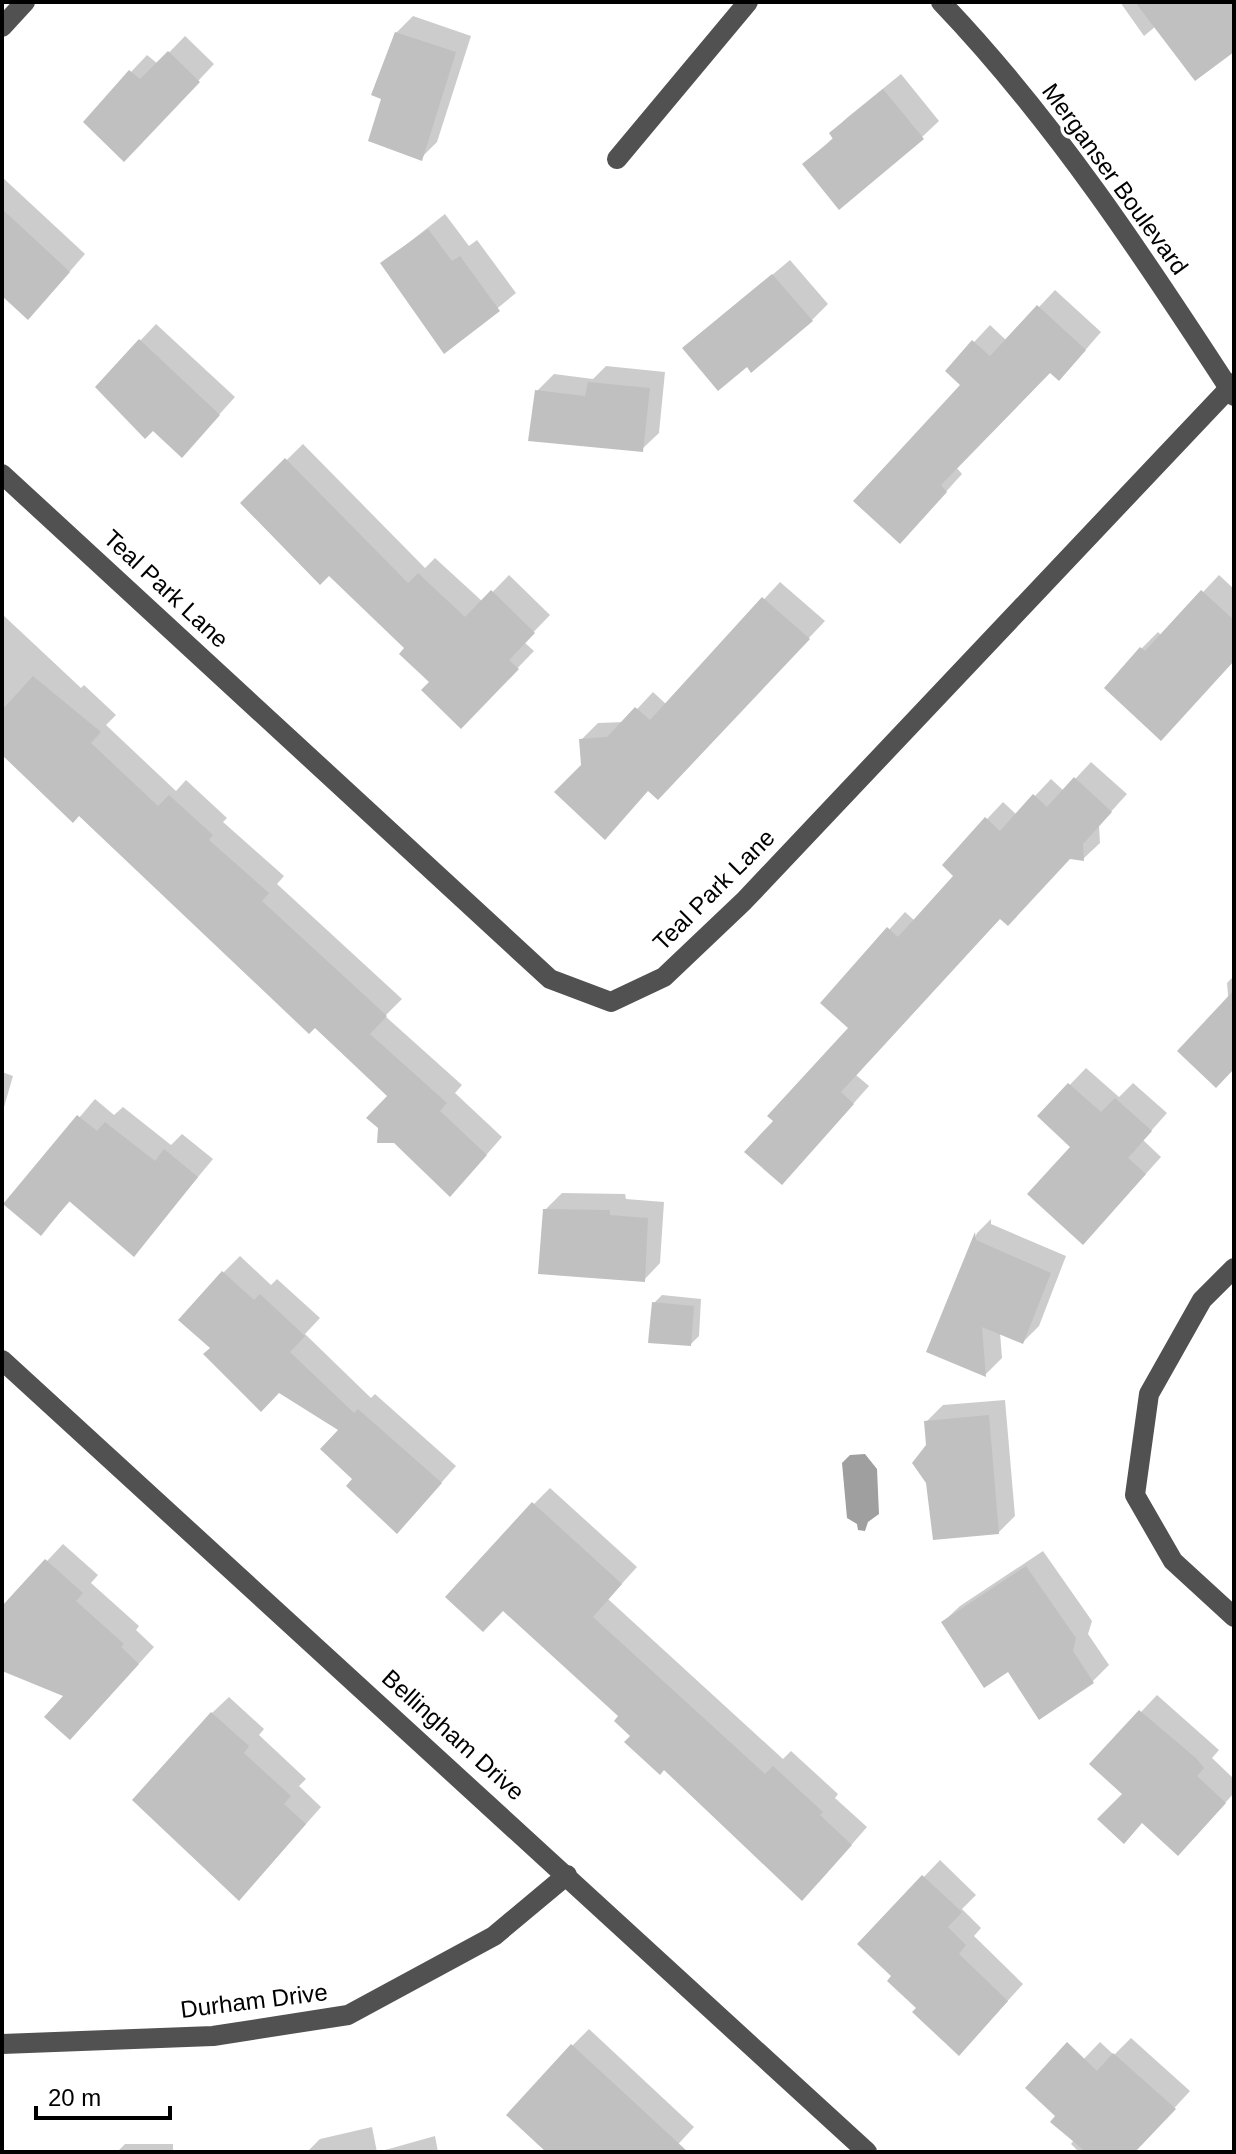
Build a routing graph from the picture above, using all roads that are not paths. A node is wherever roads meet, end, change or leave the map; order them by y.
1 (25, 2) edge
2 (748, 2) edge
3 (941, 2) edge
4 (2, 27) edge
5 (617, 159) dead end
6 (1232, 389) edge
7 (2, 474) edge
8 (1234, 1268) edge
9 (2, 1360) edge
10 (1234, 1617) edge
11 (567, 1875) junction
12 (2, 2044) edge
13 (867, 2152) edge

1 - 4 street
2 - 5 street
3 - 6 street, Merganser Boulevard
6 - 7 street, Teal Park Lane
8 - 10 street
9 - 11 street, Bellingham Drive
11 - 12 street, Durham Drive
11 - 13 street, Bellingham Drive

